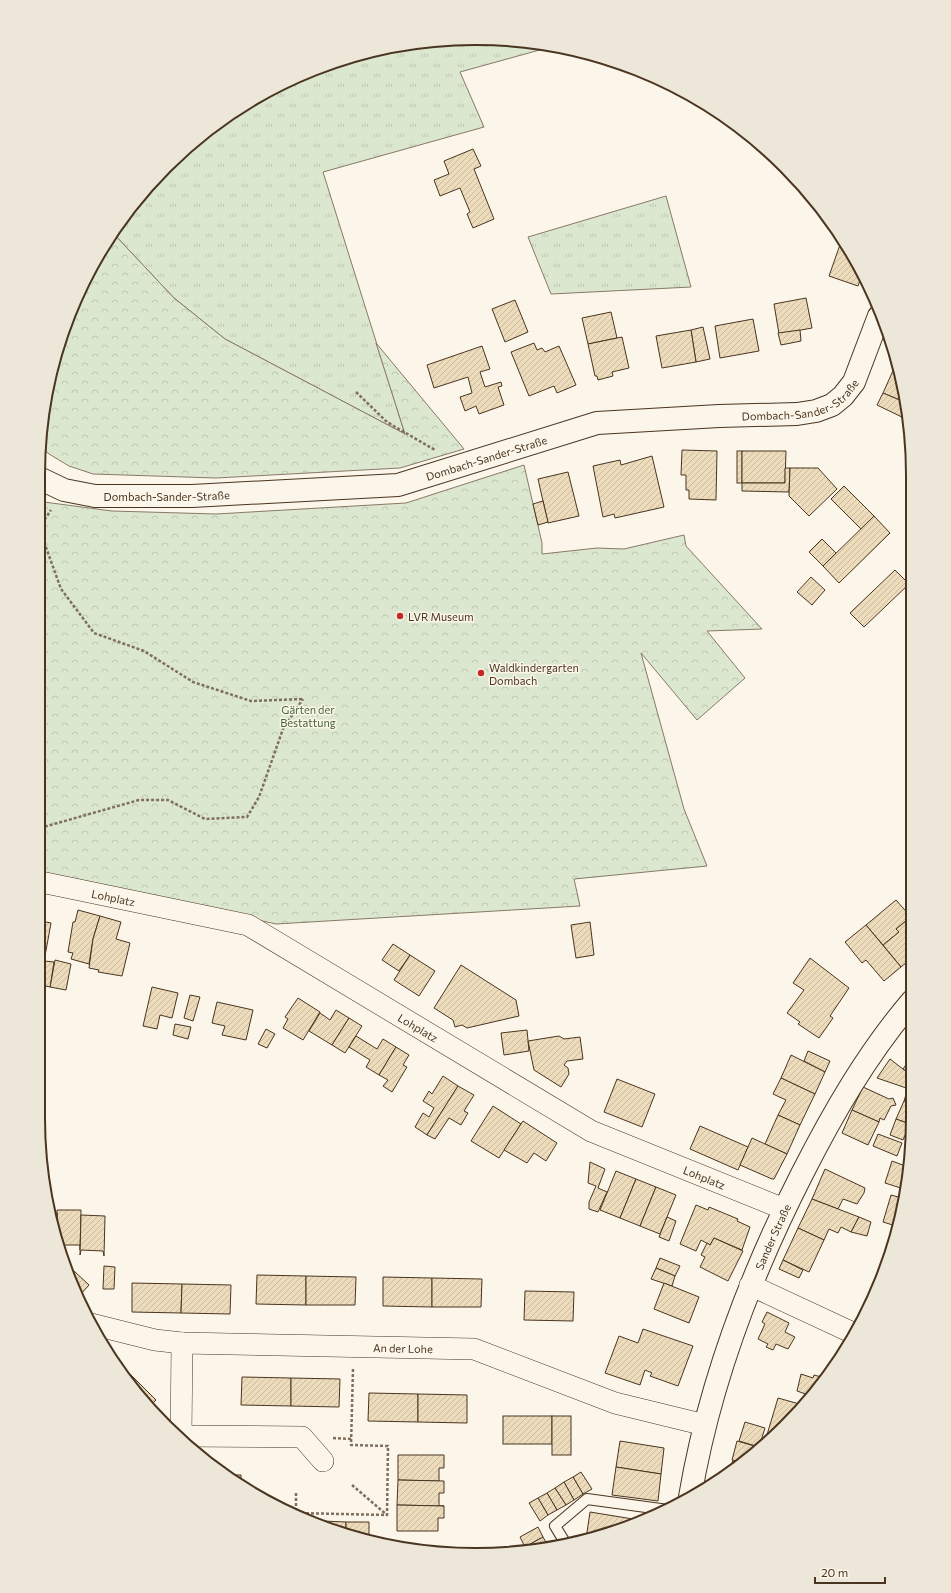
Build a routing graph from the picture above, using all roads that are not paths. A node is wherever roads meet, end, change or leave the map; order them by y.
1 (877, 321) edge
2 (45, 481) edge
3 (45, 883) edge
4 (906, 1009) edge
5 (784, 1209) junction
6 (750, 1285) junction
7 (99, 1326) edge
8 (849, 1331) edge
9 (182, 1343) junction
10 (705, 1425) junction
11 (181, 1431) edge
12 (187, 1436) edge
13 (323, 1461) dead end
14 (692, 1490) edge
15 (656, 1508) edge
16 (563, 1539) edge

1 - 2 street, Dombach-Sander-Straße
3 - 5 street, Lohplatz
4 - 5 street, Sander Straße
5 - 6 street, Sander Straße
6 - 8 street
6 - 10 street, Sander Straße
7 - 9 street, An der Lohe
9 - 10 street, An der Lohe
9 - 11 street
10 - 14 street, Sander Straße
12 - 13 street
15 - 16 lane

